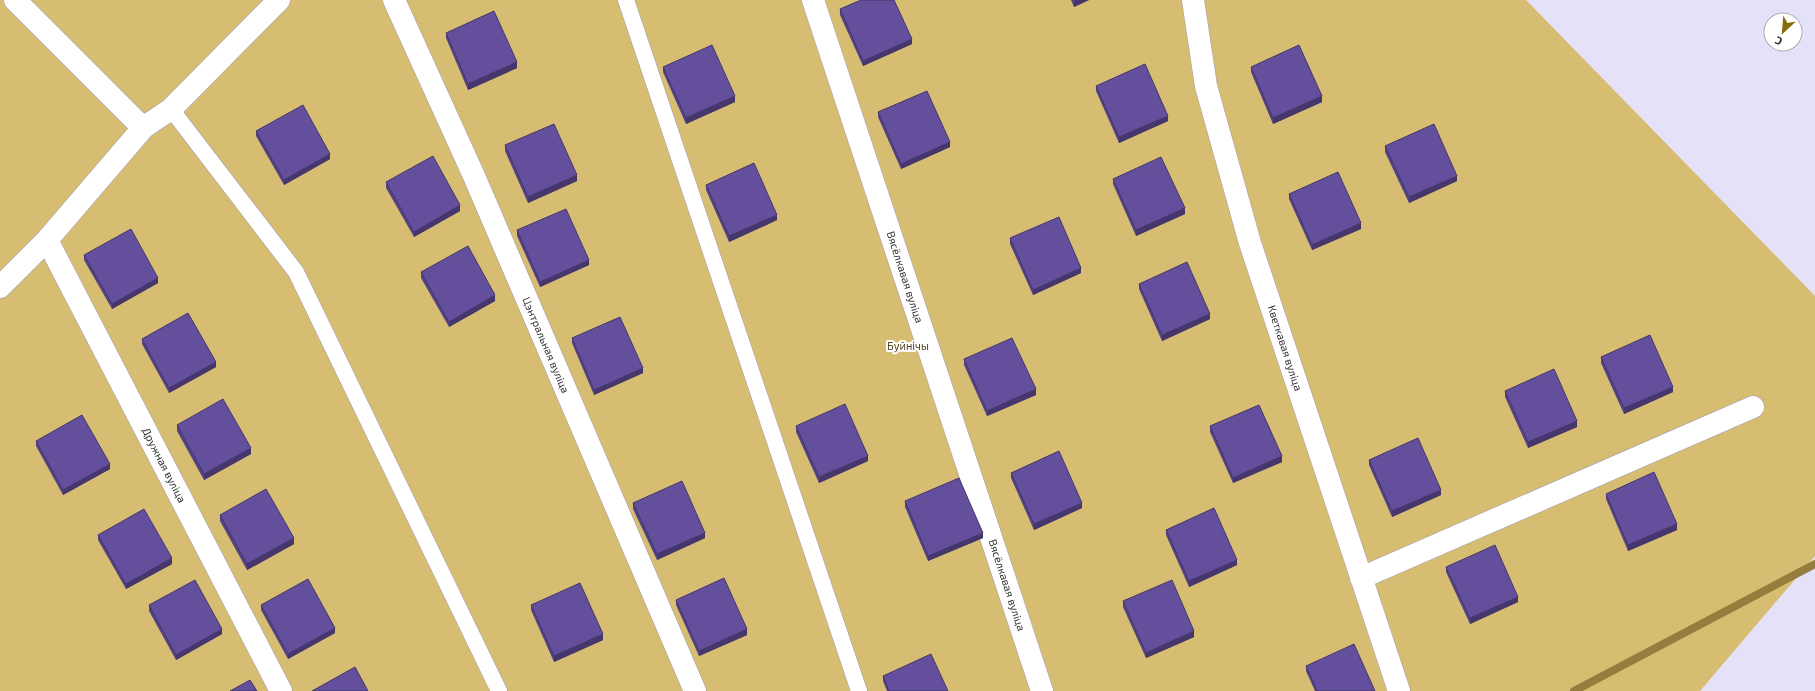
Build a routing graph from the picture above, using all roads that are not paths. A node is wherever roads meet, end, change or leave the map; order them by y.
1 (16, 0) edge
2 (278, 0) edge
3 (394, 0) edge
4 (626, 0) edge
5 (813, 0) edge
6 (1193, 0) edge
7 (171, 109) junction
8 (144, 128) junction
9 (47, 240) junction
10 (0, 287) edge
11 (1754, 407) dead end
12 (1361, 578) junction
13 (281, 691) edge
14 (499, 691) edge
15 (695, 691) edge
16 (860, 691) edge
17 (1042, 691) edge
18 (1399, 691) edge

1 - 8 street
2 - 7 street
3 - 15 street, Цэнтральная вуліца
4 - 16 lane
5 - 17 street, Вясёлкавая вуліца
6 - 12 street, Кветкавая вуліца
7 - 8 street
7 - 14 lane
8 - 9 street
9 - 10 street
9 - 13 street, Дружная вуліца
11 - 12 street
12 - 18 street, Кветкавая вуліца

